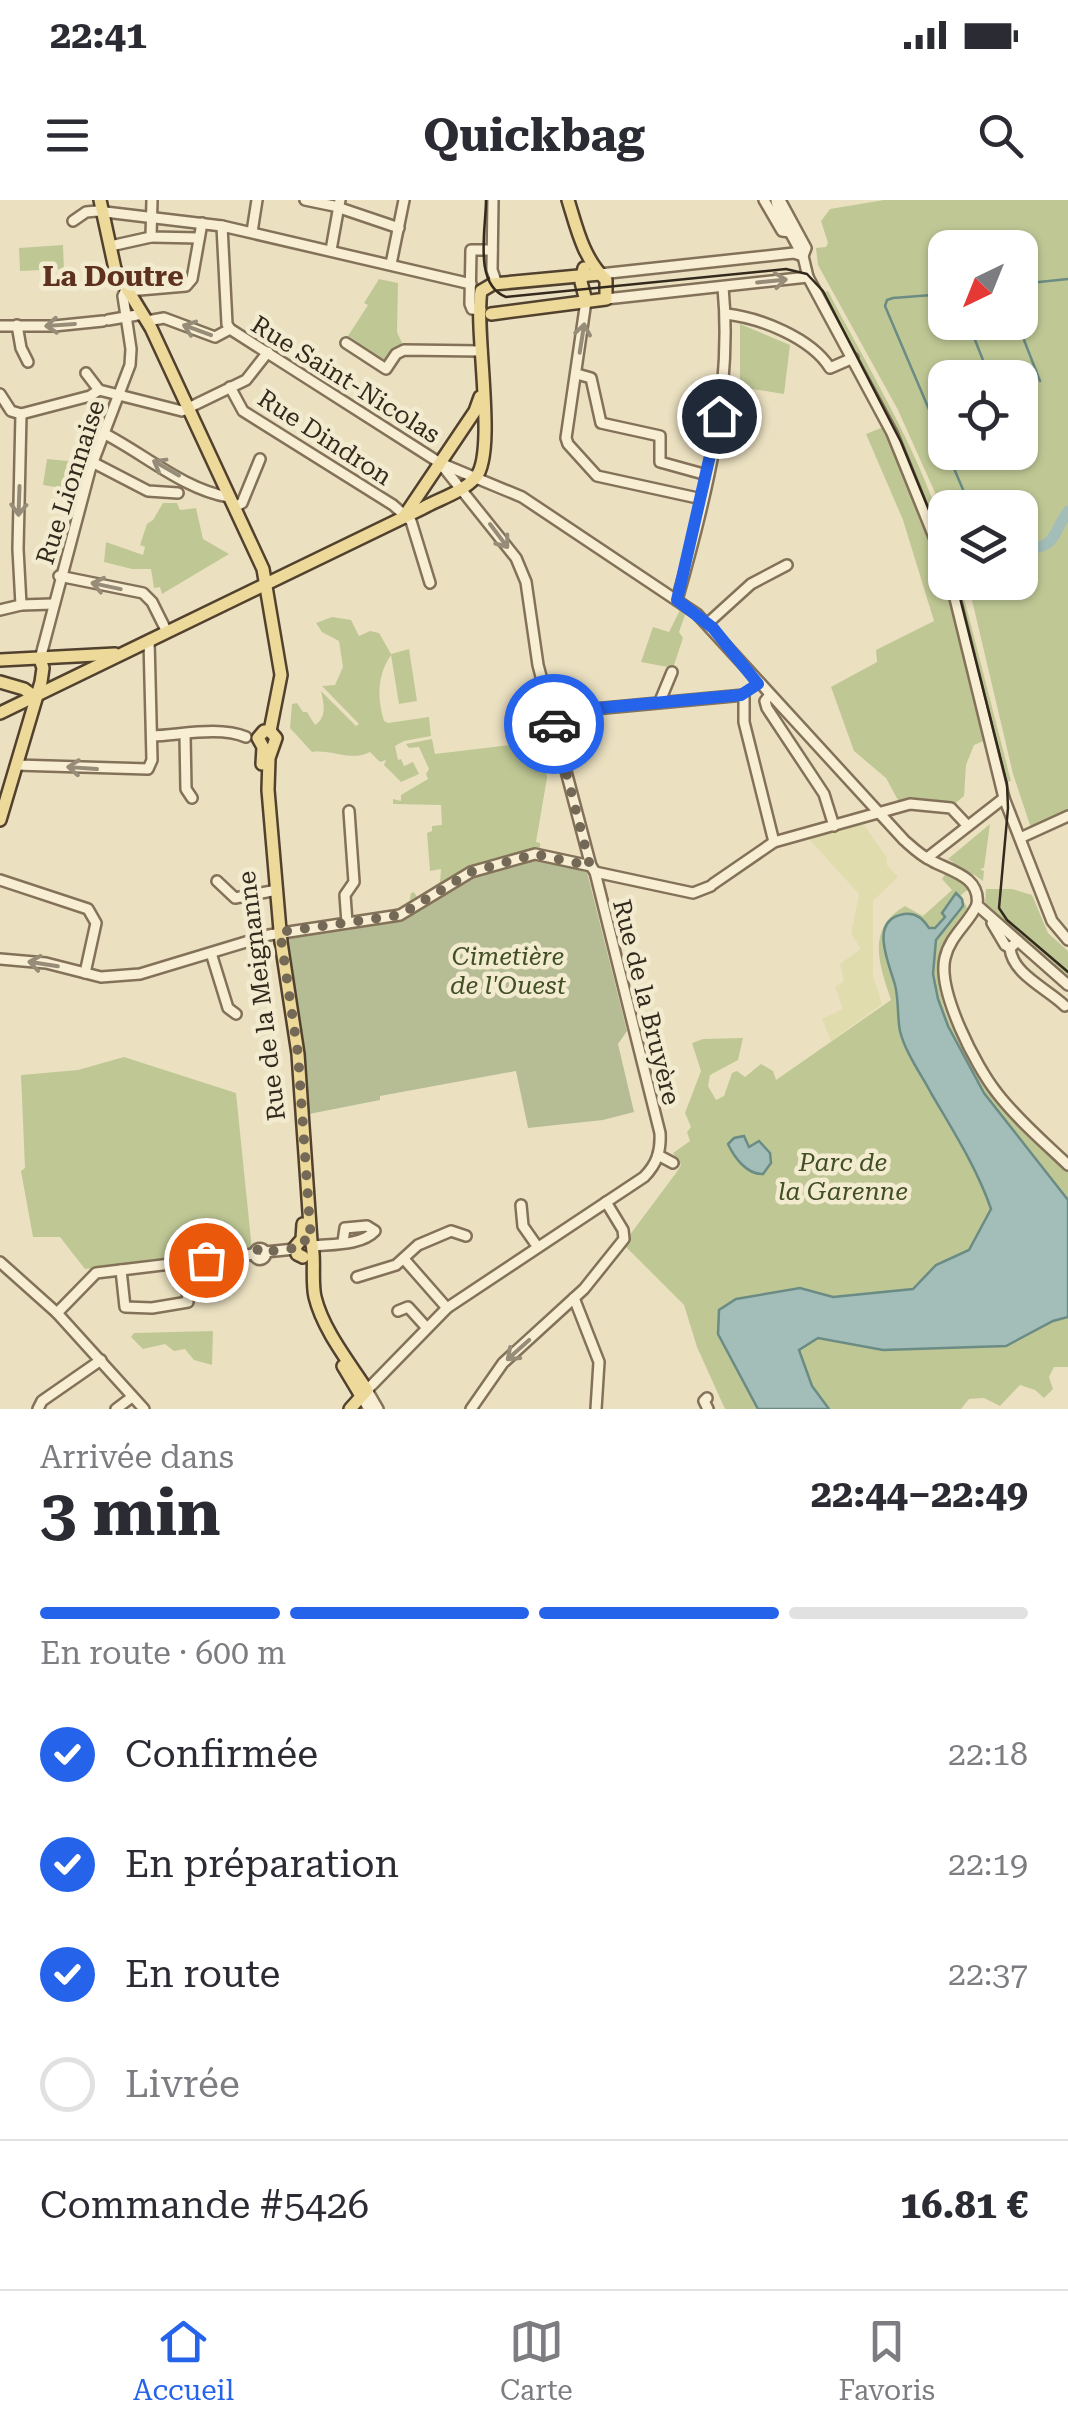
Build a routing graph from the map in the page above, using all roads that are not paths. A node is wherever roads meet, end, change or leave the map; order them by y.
1 (152, 200) edge
2 (257, 200) edge
3 (305, 200) edge
4 (404, 200) edge
5 (493, 200) edge
6 (568, 200) edge
7 (764, 200) edge
8 (778, 200) edge
9 (340, 204) edge
10 (100, 206) edge
11 (152, 217) junction
12 (73, 221) dead end
13 (202, 223) junction
14 (222, 226) junction
15 (398, 228) junction
16 (252, 232) junction
17 (790, 232) junction
18 (152, 236) junction
19 (199, 238) junction
20 (582, 244) junction
21 (115, 245) dead end
22 (331, 250) junction
23 (492, 250) junction
24 (803, 256) junction
25 (391, 264) junction
26 (600, 274) junction
27 (582, 276) junction
28 (808, 277) junction
29 (496, 282) junction
30 (723, 287) junction
31 (476, 288) junction
32 (127, 290) junction
33 (606, 299) junction
34 (586, 302) junction
35 (484, 314) junction
36 (726, 314) junction
37 (126, 318) junction
38 (145, 318) junction
39 (0, 326) edge
40 (17, 326) junction
41 (230, 329) junction
42 (346, 343) dead end
43 (268, 352) junction
44 (482, 352) junction
45 (853, 358) junction
46 (28, 362) dead end
47 (86, 373) dead end
48 (576, 374) junction
49 (230, 388) junction
50 (99, 390) junction
51 (482, 393) junction
52 (0, 394) edge
53 (119, 396) junction
54 (188, 408) junction
55 (16, 412) junction
56 (0, 416) edge
57 (104, 434) junction
58 (260, 460) dead end
59 (94, 463) junction
60 (440, 464) junction
61 (708, 475) junction
62 (475, 478) junction
63 (461, 488) junction
64 (178, 493) dead end
65 (702, 499) junction
66 (232, 502) junction
67 (405, 515) junction
68 (928, 520) edge
69 (787, 565) dead end
70 (60, 576) junction
71 (430, 583) dead end
72 (267, 584) junction
73 (677, 600) junction
74 (955, 600) edge
75 (53, 604) junction
76 (21, 605) junction
77 (0, 610) edge
78 (708, 623) junction
79 (167, 632) junction
80 (150, 640) junction
81 (124, 652) junction
82 (40, 659) junction
83 (0, 660) edge
84 (672, 672) dead end
85 (0, 684) edge
86 (758, 684) junction
87 (744, 695) junction
88 (35, 696) junction
89 (769, 696) junction
90 (660, 702) junction
91 (5, 711) edge
92 (551, 713) junction
93 (189, 735) junction
94 (152, 736) junction
95 (259, 742) junction
96 (16, 765) junction
97 (5, 784) edge
98 (192, 798) dead end
99 (1004, 798) junction
100 (349, 811) dead end
101 (879, 814) junction
102 (1068, 816) edge
103 (0, 820) edge
104 (967, 825) junction
105 (834, 826) junction
106 (1020, 838) junction
107 (774, 842) junction
108 (927, 858) junction
109 (593, 869) junction
110 (0, 880) edge
111 (217, 881) dead end
112 (273, 891) junction
113 (977, 905) junction
114 (347, 923) junction
115 (276, 933) junction
116 (1068, 940) edge
117 (1014, 945) junction
118 (211, 953) junction
119 (0, 960) edge
120 (84, 974) junction
121 (1068, 985) edge
122 (1062, 1003) dead end
123 (236, 1014) dead end
124 (659, 1152) junction
125 (673, 1163) dead end
126 (1068, 1165) edge
127 (606, 1202) junction
128 (521, 1205) dead end
129 (466, 1236) dead end
130 (342, 1242) dead end
131 (537, 1246) junction
132 (306, 1248) junction
133 (404, 1259) junction
134 (0, 1262) edge
135 (185, 1262) junction
136 (122, 1270) junction
137 (357, 1277) dead end
138 (574, 1298) junction
139 (446, 1308) junction
140 (398, 1311) dead end
141 (57, 1314) junction
142 (427, 1328) junction
143 (100, 1360) junction
144 (364, 1393) junction
145 (132, 1397) junction
146 (38, 1409) edge
147 (116, 1409) edge
148 (144, 1409) edge
149 (350, 1409) edge
150 (369, 1409) edge
151 (378, 1409) edge
152 (471, 1409) edge
153 (596, 1409) edge

1 - 11 street
2 - 16 street
3 - 9 street
4 - 15 street
5 - 23 street
6 - 20 main road
7 - 17 street
8 - 17 street
8 - 24 street
9 - 15 street
9 - 22 street
10 - 11 street
10 - 12 street
10 - 32 main road
11 - 13 street
11 - 18 street
13 - 14 street
13 - 19 street
14 - 16 street
14 - 41 street
15 - 25 street
16 - 22 street
17 - 24 street
18 - 19 street
18 - 21 street
19 - 32 street
20 - 26 main road
20 - 27 main road
22 - 25 street
23 - 29 street
23 - 31 street
24 - 26 street
24 - 28 street
25 - 31 street
26 - 27 main road
26 - 33 main road
27 - 29 main road
27 - 34 main road
30 -> 28 street
28 - 45 street
29 - 31 main road
30 - 33 street
30 - 36 street
31 - 35 main road
32 - 37 street, Rue Lionnaise
32 - 38 main road
33 - 34 main road
34 - 35 main road
48 -> 34 street
35 - 44 main road
36 - 45 street
36 - 61 street
37 - 38 street
37 -> 40 street
37 - 53 street, Rue Lionnaise
41 -> 38 street
38 - 54 main road
39 - 40 street
40 - 46 street
41 - 43 street, Rue Saint-Nicolas
42 - 44 street
43 - 49 street
43 - 60 street, Rue Saint-Nicolas
44 - 51 main road
45 - 68 street
47 - 50 street
48 - 61 street
48 - 65 street
49 - 54 street
49 - 67 street, Rue Dindron
50 - 53 street
50 - 55 street
51 - 60 main road
51 - 62 main road
52 - 55 street
53 - 54 street
53 - 57 street, Rue Lionnaise
54 - 66 main road
55 - 56 street
55 -> 76 street
57 - 59 street, Rue Lionnaise
66 -> 57 street
58 - 66 street
59 - 64 street
59 - 70 street, Rue Lionnaise
60 - 62 street
60 - 63 street, Rue de la Bruyère
60 - 67 main road
61 - 65 street
62 - 63 main road
62 - 73 street
63 - 67 main road
63 -> 92 street, Rue de la Bruyère
65 - 73 street
66 - 72 main road
67 - 71 street
67 - 72 main road
69 - 78 street
70 - 75 street, Rue Lionnaise
79 -> 70 street
72 - 79 main road
72 - 95 main road, Rue de la Meignanne
73 - 78 street
74 - 99 street
75 - 76 street
75 - 82 street, Rue Lionnaise
76 - 77 street
78 - 86 street
79 - 80 main road
80 - 81 main road
80 - 94 street
81 - 82 main road
81 - 88 main road
82 - 83 main road
82 - 88 main road
84 - 90 street
85 - 88 main road
85 - 91 main road
86 - 87 street
86 - 89 street
87 - 90 street
87 - 107 street
88 - 91 main road
88 - 96 main road
89 - 101 street
89 - 105 street
90 - 92 street
92 - 109 street, Rue de la Bruyère
93 - 94 street
93 - 95 street
93 - 98 street
94 -> 96 street
95 - 112 main road, Rue de la Meignanne
96 - 97 main road
97 - 103 main road
99 - 104 street
99 - 106 street
100 - 114 street
101 - 104 street
101 - 105 street
101 - 108 street
102 - 106 street
104 - 108 street
105 - 107 street
106 - 116 street
107 - 109 street
108 - 113 street
109 - 114 street
109 - 124 street, Rue de la Bruyère
110 - 120 street
111 - 112 street
112 - 115 main road, Rue de la Meignanne
113 - 117 street
113 - 126 street
114 - 115 street
115 - 118 street
115 - 132 main road, Rue de la Meignanne
117 - 121 street
117 - 122 street
118 - 120 street
118 - 123 street
120 -> 119 street
124 - 125 street
124 - 127 street
127 - 131 street
127 - 138 street
128 - 131 street
129 - 133 street
130 - 132 street
131 - 139 street
132 - 135 street
132 - 144 main road, Rue de la Meignanne
133 - 137 street
133 - 139 street
134 - 141 street
135 - 136 street
135 - 136 street
136 - 141 street
138 -> 152 street
138 - 153 street
139 - 142 street
140 - 142 street
141 - 143 street
142 - 144 street
143 - 145 street
143 - 146 street
144 - 149 main road
144 - 150 street, Rue de la Meignanne
144 - 151 street, Rue de la Meignanne
145 - 147 street
145 - 148 street

